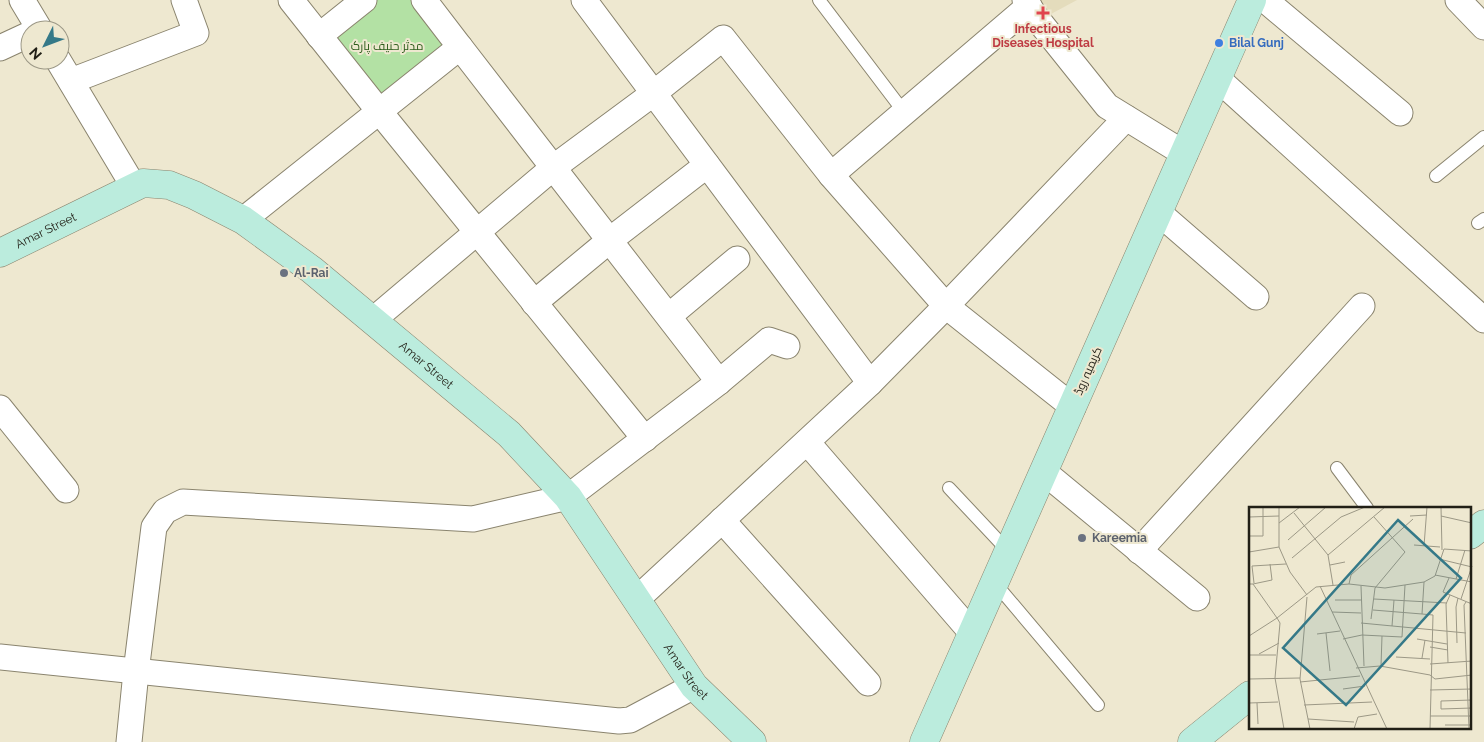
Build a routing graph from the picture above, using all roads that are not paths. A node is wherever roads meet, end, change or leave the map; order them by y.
1 (22, 0) edge
2 (184, 0) edge
3 (291, 0) edge
4 (364, 0) edge
5 (424, 0) edge
6 (584, 0) edge
7 (819, 0) edge
8 (1252, 0) edge
9 (1265, 0) edge
10 (1458, 0) edge
11 (1027, 3) edge
12 (34, 20) edge
13 (1484, 27) edge
14 (319, 36) junction
15 (20, 39) edge
16 (460, 47) junction
17 (0, 48) edge
18 (64, 70) edge
19 (1218, 78) junction
20 (71, 82) junction
21 (654, 94) junction
22 (379, 112) junction
23 (904, 112) junction
24 (1400, 113) dead end
25 (1126, 118) junction
26 (1484, 138) edge
27 (1185, 154) junction
28 (707, 165) junction
29 (554, 167) junction
30 (831, 175) junction
31 (1436, 176) dead end
32 (134, 187) junction
33 (1159, 213) junction
34 (242, 220) junction
35 (477, 232) junction
36 (610, 240) junction
37 (3, 245) edge
38 (737, 259) dead end
39 (1256, 298) dead end
40 (534, 303) junction
41 (946, 306) junction
42 (1362, 306) dead end
43 (669, 316) junction
44 (373, 320) junction
45 (1484, 320) edge
46 (787, 346) dead end
47 (719, 382) junction
48 (870, 382) junction
49 (1073, 406) junction
50 (4, 421) edge
51 (645, 440) junction
52 (807, 442) junction
53 (1338, 468) dead end
54 (1044, 472) junction
55 (949, 488) dead end
56 (66, 490) dead end
57 (568, 497) junction
58 (1366, 507) edge
59 (722, 520) junction
60 (1484, 524) edge
61 (1472, 533) edge
62 (1139, 551) junction
63 (1009, 552) junction
64 (995, 583) junction
65 (1197, 598) dead end
66 (637, 599) junction
67 (972, 633) junction
68 (0, 657) edge
69 (136, 672) junction
70 (868, 683) dead end
71 (694, 686) junction
72 (1249, 696) edge
73 (1098, 705) dead end
74 (129, 742) edge
75 (752, 742) edge
76 (924, 742) edge
77 (1192, 742) edge

1 - 12 street
2 - 20 street
3 - 14 street
4 - 14 street
5 - 16 street
6 - 21 street
7 - 23 lane
8 - 19 main road, کریمیہ روڈ
9 - 24 street
10 - 13 street
11 - 23 street
11 - 25 street
14 - 22 street
15 - 17 street
16 - 22 street
16 - 29 street
18 - 20 street
19 - 27 main road, کریمیہ روڈ
19 - 45 street
20 - 32 street
21 - 28 street
21 - 29 street
21 - 30 street
22 - 34 street
22 - 35 street
23 - 30 street
25 - 27 street
25 - 41 street
26 - 31 lane
27 - 33 main road, کریمیہ روڈ
28 - 36 street
28 - 48 street
29 - 35 street
29 - 36 street
30 - 41 street
32 - 34 main road, Amar Street
32 - 37 main road, Amar Street
33 - 39 street
33 - 49 main road, کریمیہ روڈ
34 - 44 main road, Amar Street
35 - 40 street
35 - 44 street
36 - 40 street
36 - 43 street
38 - 43 street
40 - 51 street
41 - 48 street
41 - 49 street
42 - 62 street
43 - 47 street
44 - 57 main road, Amar Street
46 - 47 street
47 - 51 street
48 - 52 street
49 - 54 main road, کریمیہ روڈ
50 - 56 street
51 - 57 street
52 - 59 street
52 - 67 street
53 - 58 lane
54 - 62 street
54 - 63 main road, کریمیہ روڈ
55 - 63 lane
57 - 66 main road, Amar Street
57 - 69 street
59 - 66 street
59 - 70 street
60 - 61 main road
62 - 65 street
63 - 64 main road, کریمیہ روڈ
64 - 67 main road, کریمیہ روڈ
64 - 73 lane
66 - 71 main road, Amar Street
67 - 76 main road, کریمیہ روڈ
68 - 69 street
69 - 71 street
69 - 74 street
71 - 75 main road, Amar Street
72 - 77 main road

